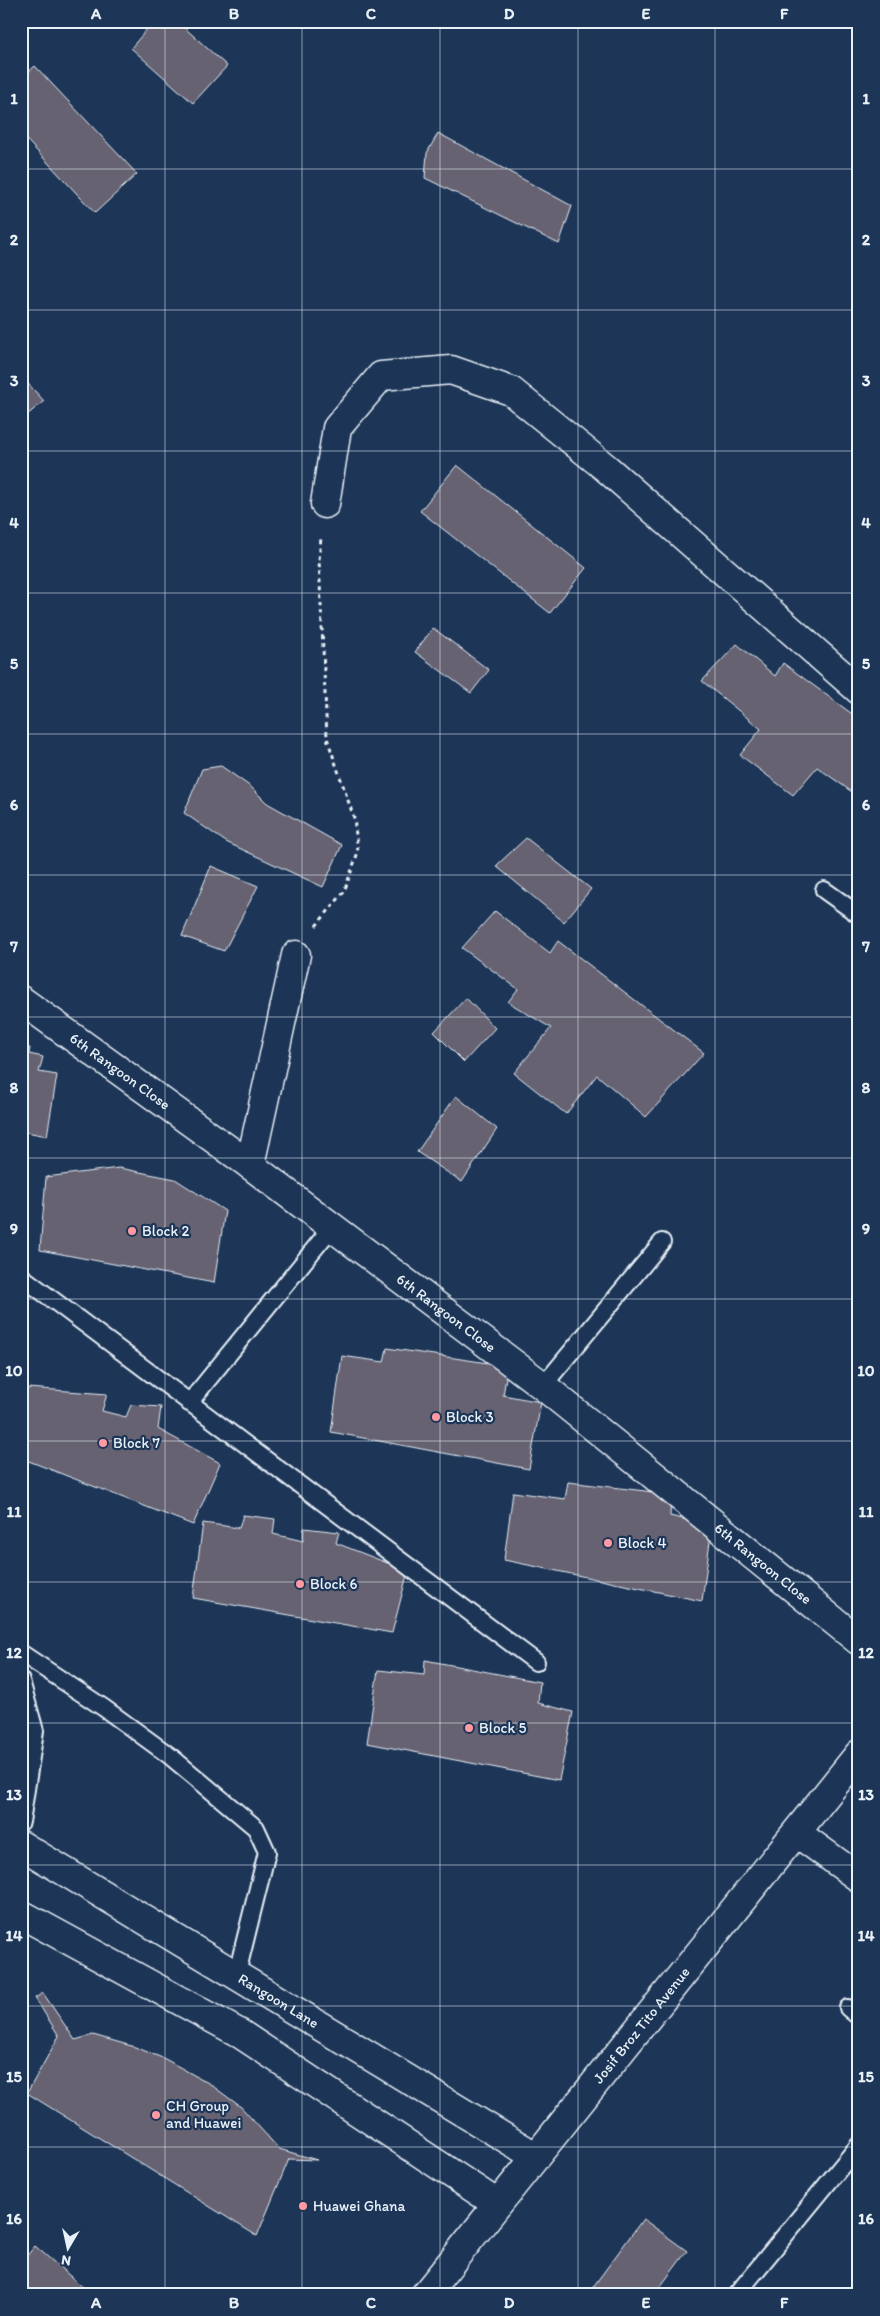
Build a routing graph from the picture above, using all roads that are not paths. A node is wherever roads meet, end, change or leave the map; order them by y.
1 (325, 504) road end
2 (859, 690) edge
3 (824, 890) dead end
4 (859, 915) edge
5 (296, 956) road end
6 (21, 1000) edge
7 (250, 1165) junction
8 (332, 1227) junction
9 (662, 1242) dead end
10 (21, 1276) edge
11 (543, 1386) junction
12 (190, 1403) junction
13 (859, 1641) edge
14 (21, 1653) edge
15 (536, 1662) dead end
16 (21, 1680) edge
17 (859, 1754) edge
18 (21, 1822) edge
19 (797, 1833) junction
20 (21, 1845) edge
21 (859, 1878) edge
22 (21, 1914) edge
23 (236, 1977) junction
24 (859, 2146) edge
25 (535, 2156) junction
26 (496, 2203) junction
27 (425, 2295) edge
28 (736, 2295) edge

1 - 2 street
3 - 4 lane
5 - 7 street
6 - 7 street, 6th Rangoon Close
7 - 8 street, 6th Rangoon Close
8 - 11 street, 6th Rangoon Close
8 - 12 lane
9 - 11 lane
10 - 12 lane
11 - 13 street, 6th Rangoon Close
12 - 15 lane
14 - 23 lane
16 - 18 lane
17 - 19 street, Josif Broz Tito Avenue
19 - 21 street
19 - 25 street, Josif Broz Tito Avenue
20 - 23 street, Rangoon Lane
22 - 26 street
23 - 25 street, Rangoon Lane
24 - 28 lane
25 - 26 street, Josif Broz Tito Avenue
26 - 27 street, Josif Broz Tito Avenue

